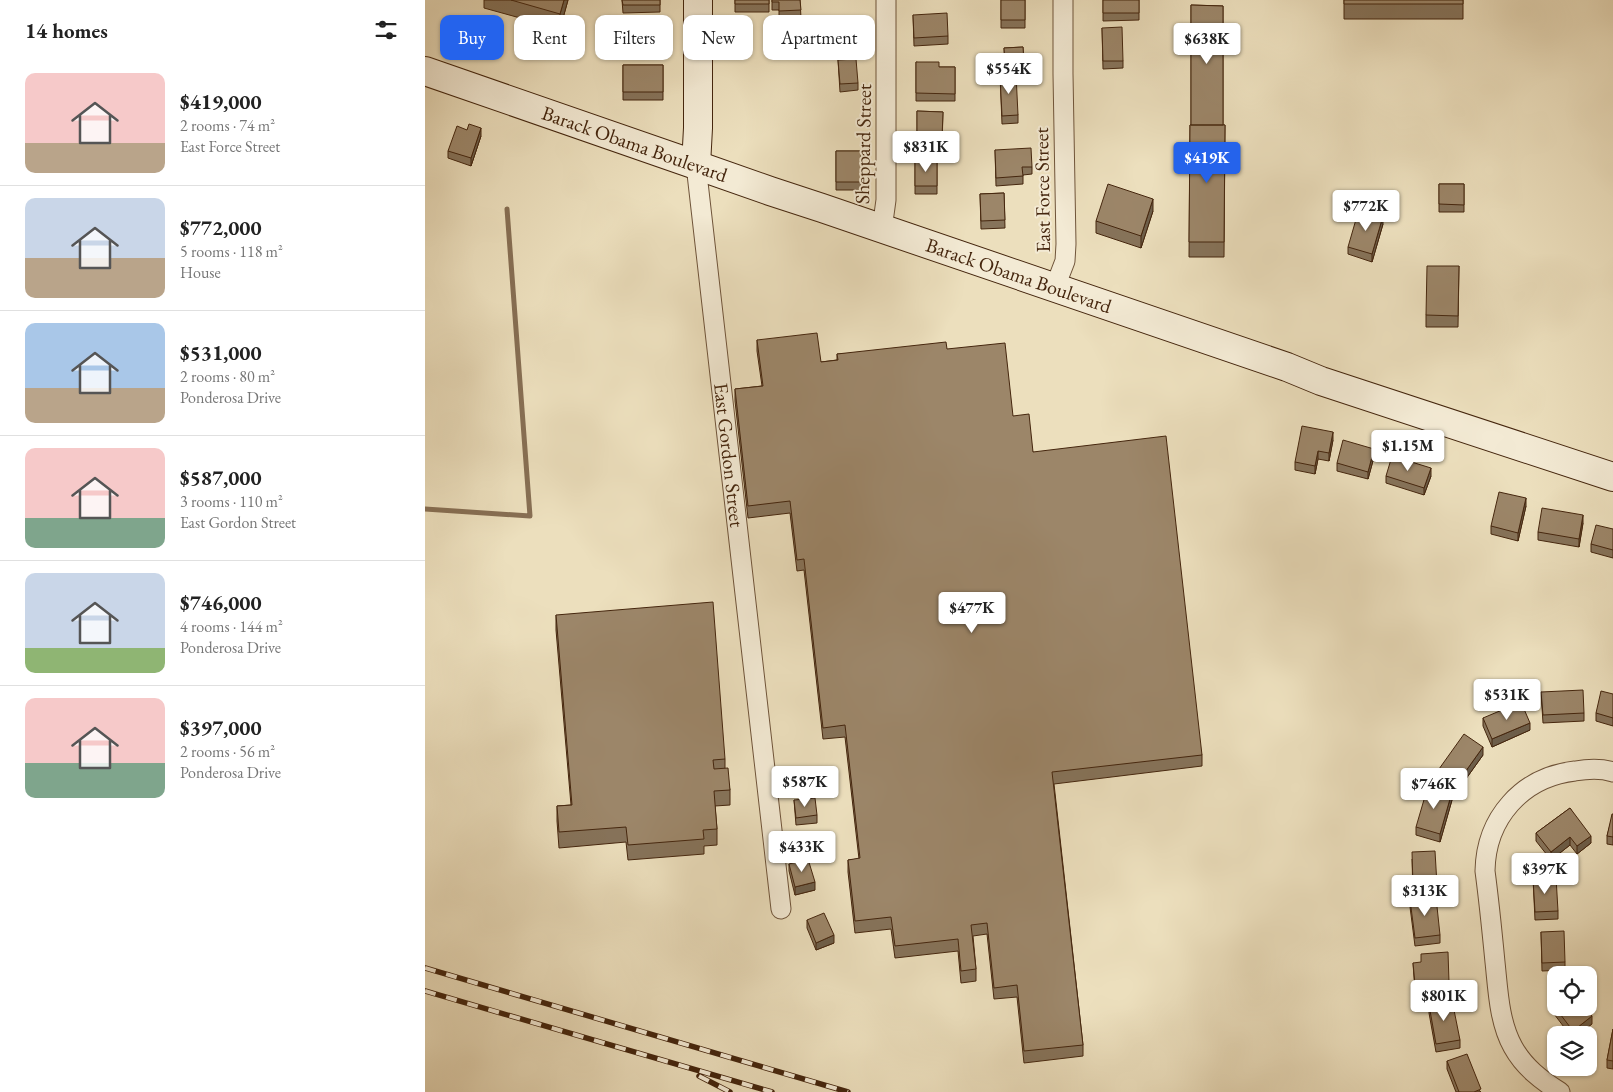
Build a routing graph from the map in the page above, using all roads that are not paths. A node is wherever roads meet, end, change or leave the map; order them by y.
1 (698, 0) edge
2 (887, 0) edge
3 (1063, 0) edge
4 (425, 71) edge
5 (696, 165) junction
6 (881, 229) junction
7 (1055, 287) junction
8 (1613, 477) edge
9 (1613, 772) edge
10 (781, 909) dead end
11 (1560, 1092) edge

1 - 5 main road, East Gordon Street
2 - 6 street, Sheppard Street
3 - 7 street, East Force Street
4 - 5 main road, Barack Obama Boulevard
5 - 6 main road, Barack Obama Boulevard
5 - 10 street, East Gordon Street
6 - 7 main road, Barack Obama Boulevard
7 - 8 main road, Barack Obama Boulevard
9 - 11 street

